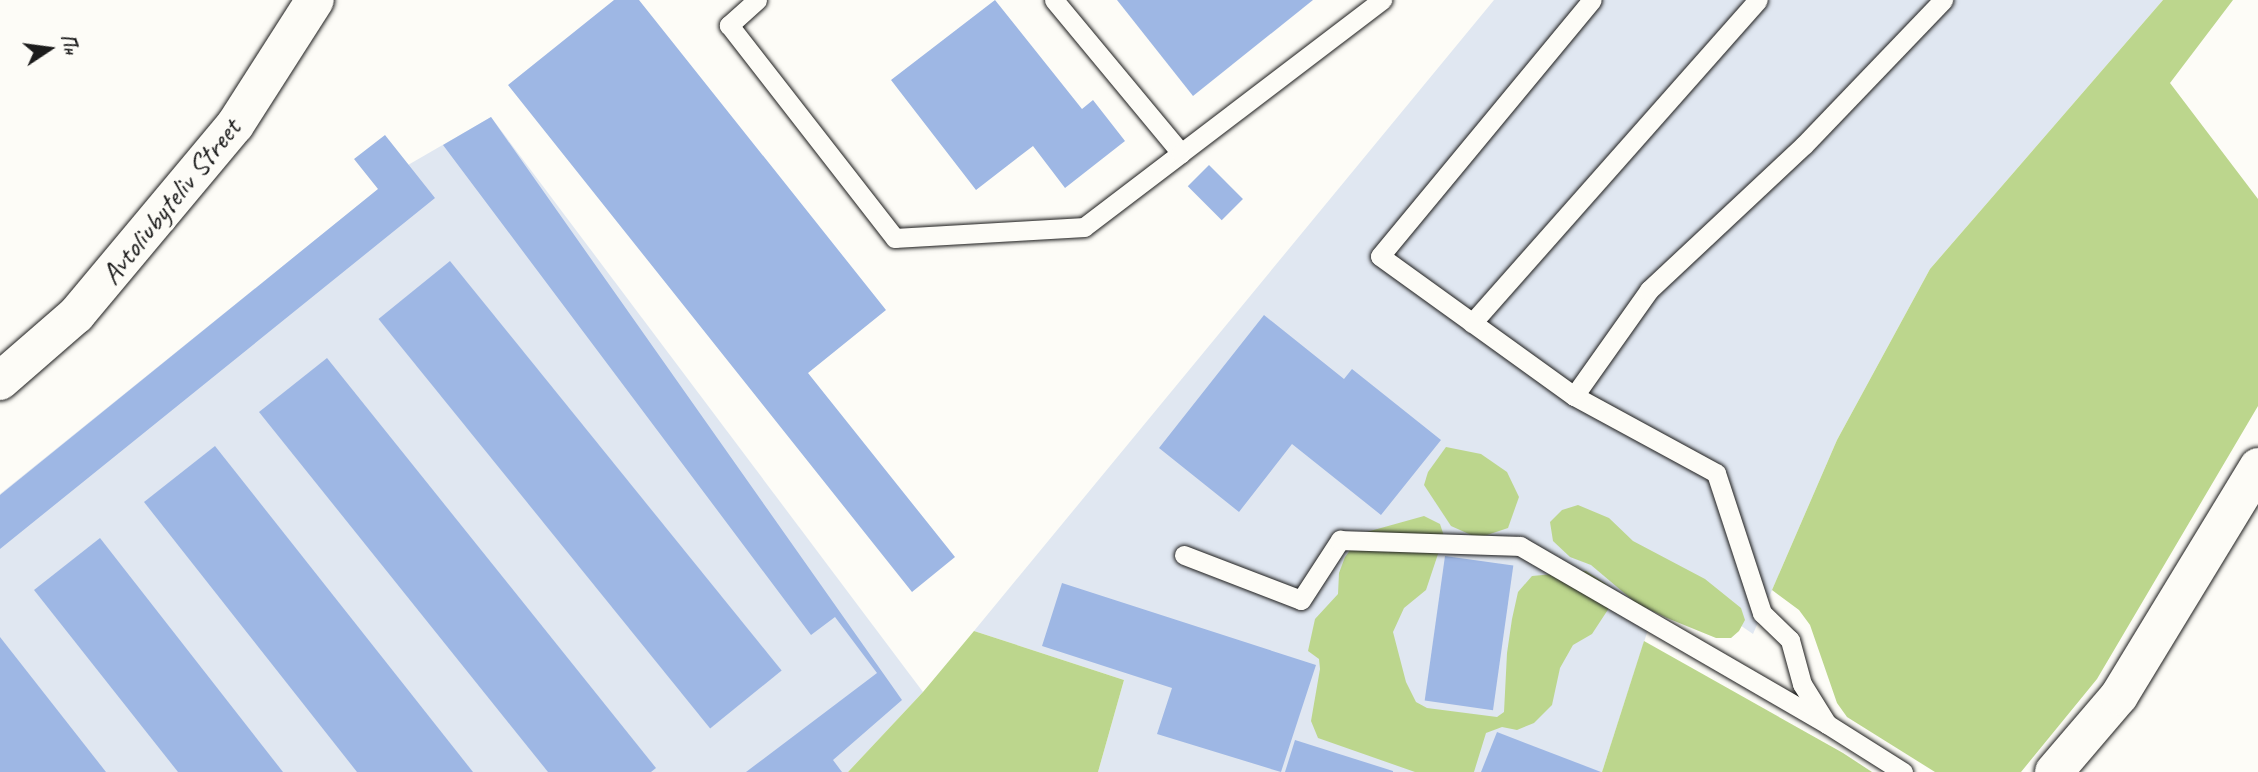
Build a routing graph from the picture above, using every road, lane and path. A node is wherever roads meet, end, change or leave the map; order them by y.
1 (315, 0) edge
2 (757, 0) edge
3 (1054, 0) edge
4 (1382, 0) edge
5 (1592, 0) edge
6 (1758, 0) edge
7 (1943, 0) edge
8 (1181, 153) junction
9 (1472, 323) junction
10 (0, 381) edge
11 (1574, 396) junction
12 (2258, 467) edge
13 (1184, 555) dead end
14 (1827, 723) junction
15 (1903, 772) edge
16 (2054, 772) edge

1 - 10 street, Avtoliubyteliv Street
2 - 8 lane
3 - 8 lane
4 - 8 lane
5 - 9 lane
6 - 9 lane
7 - 11 lane
9 - 11 lane
11 - 14 lane
12 - 16 street
13 - 14 lane
14 - 15 lane

